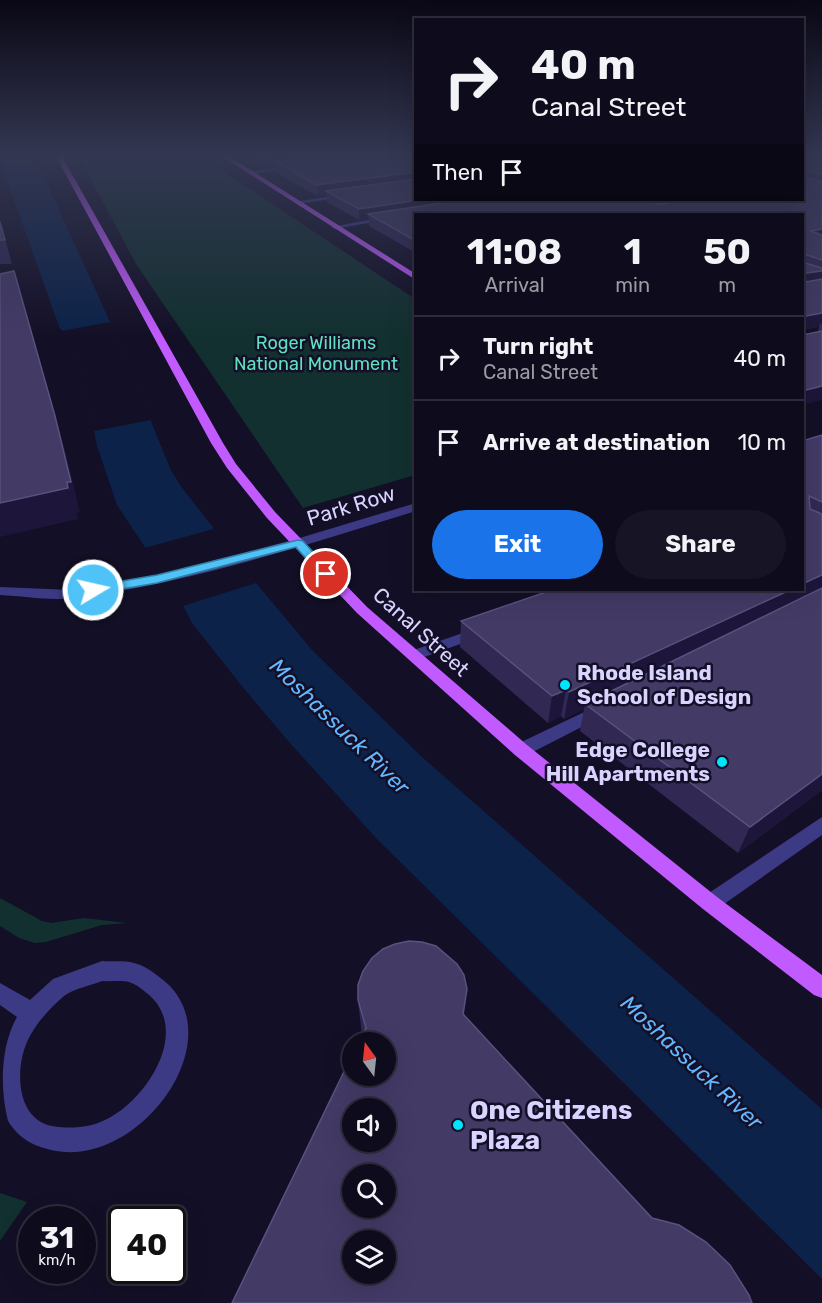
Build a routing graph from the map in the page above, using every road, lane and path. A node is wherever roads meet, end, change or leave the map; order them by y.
1 (92, 216) edge
2 (318, 216) edge
3 (400, 217) edge
4 (335, 227) junction
5 (411, 272) edge
6 (414, 508) edge
7 (298, 543) junction
8 (0, 591) edge
9 (492, 628) edge
10 (416, 656) junction
11 (609, 706) edge
12 (521, 750) junction
13 (822, 825) edge
14 (710, 903) junction
15 (822, 988) edge
16 (0, 993) edge
17 (30, 1013) junction

1 - 7 main road, Canal Street
2 - 4 main road
3 - 4 street
4 - 5 main road
6 - 7 street, Park Row
7 - 8 street, Park Row
7 - 10 main road, Canal Street
9 - 10 street
10 - 12 main road, Canal Street
11 - 12 street
12 - 14 main road, Canal Street
13 - 14 street
14 - 15 main road, Canal Street
16 - 17 street
17 - 17 street

